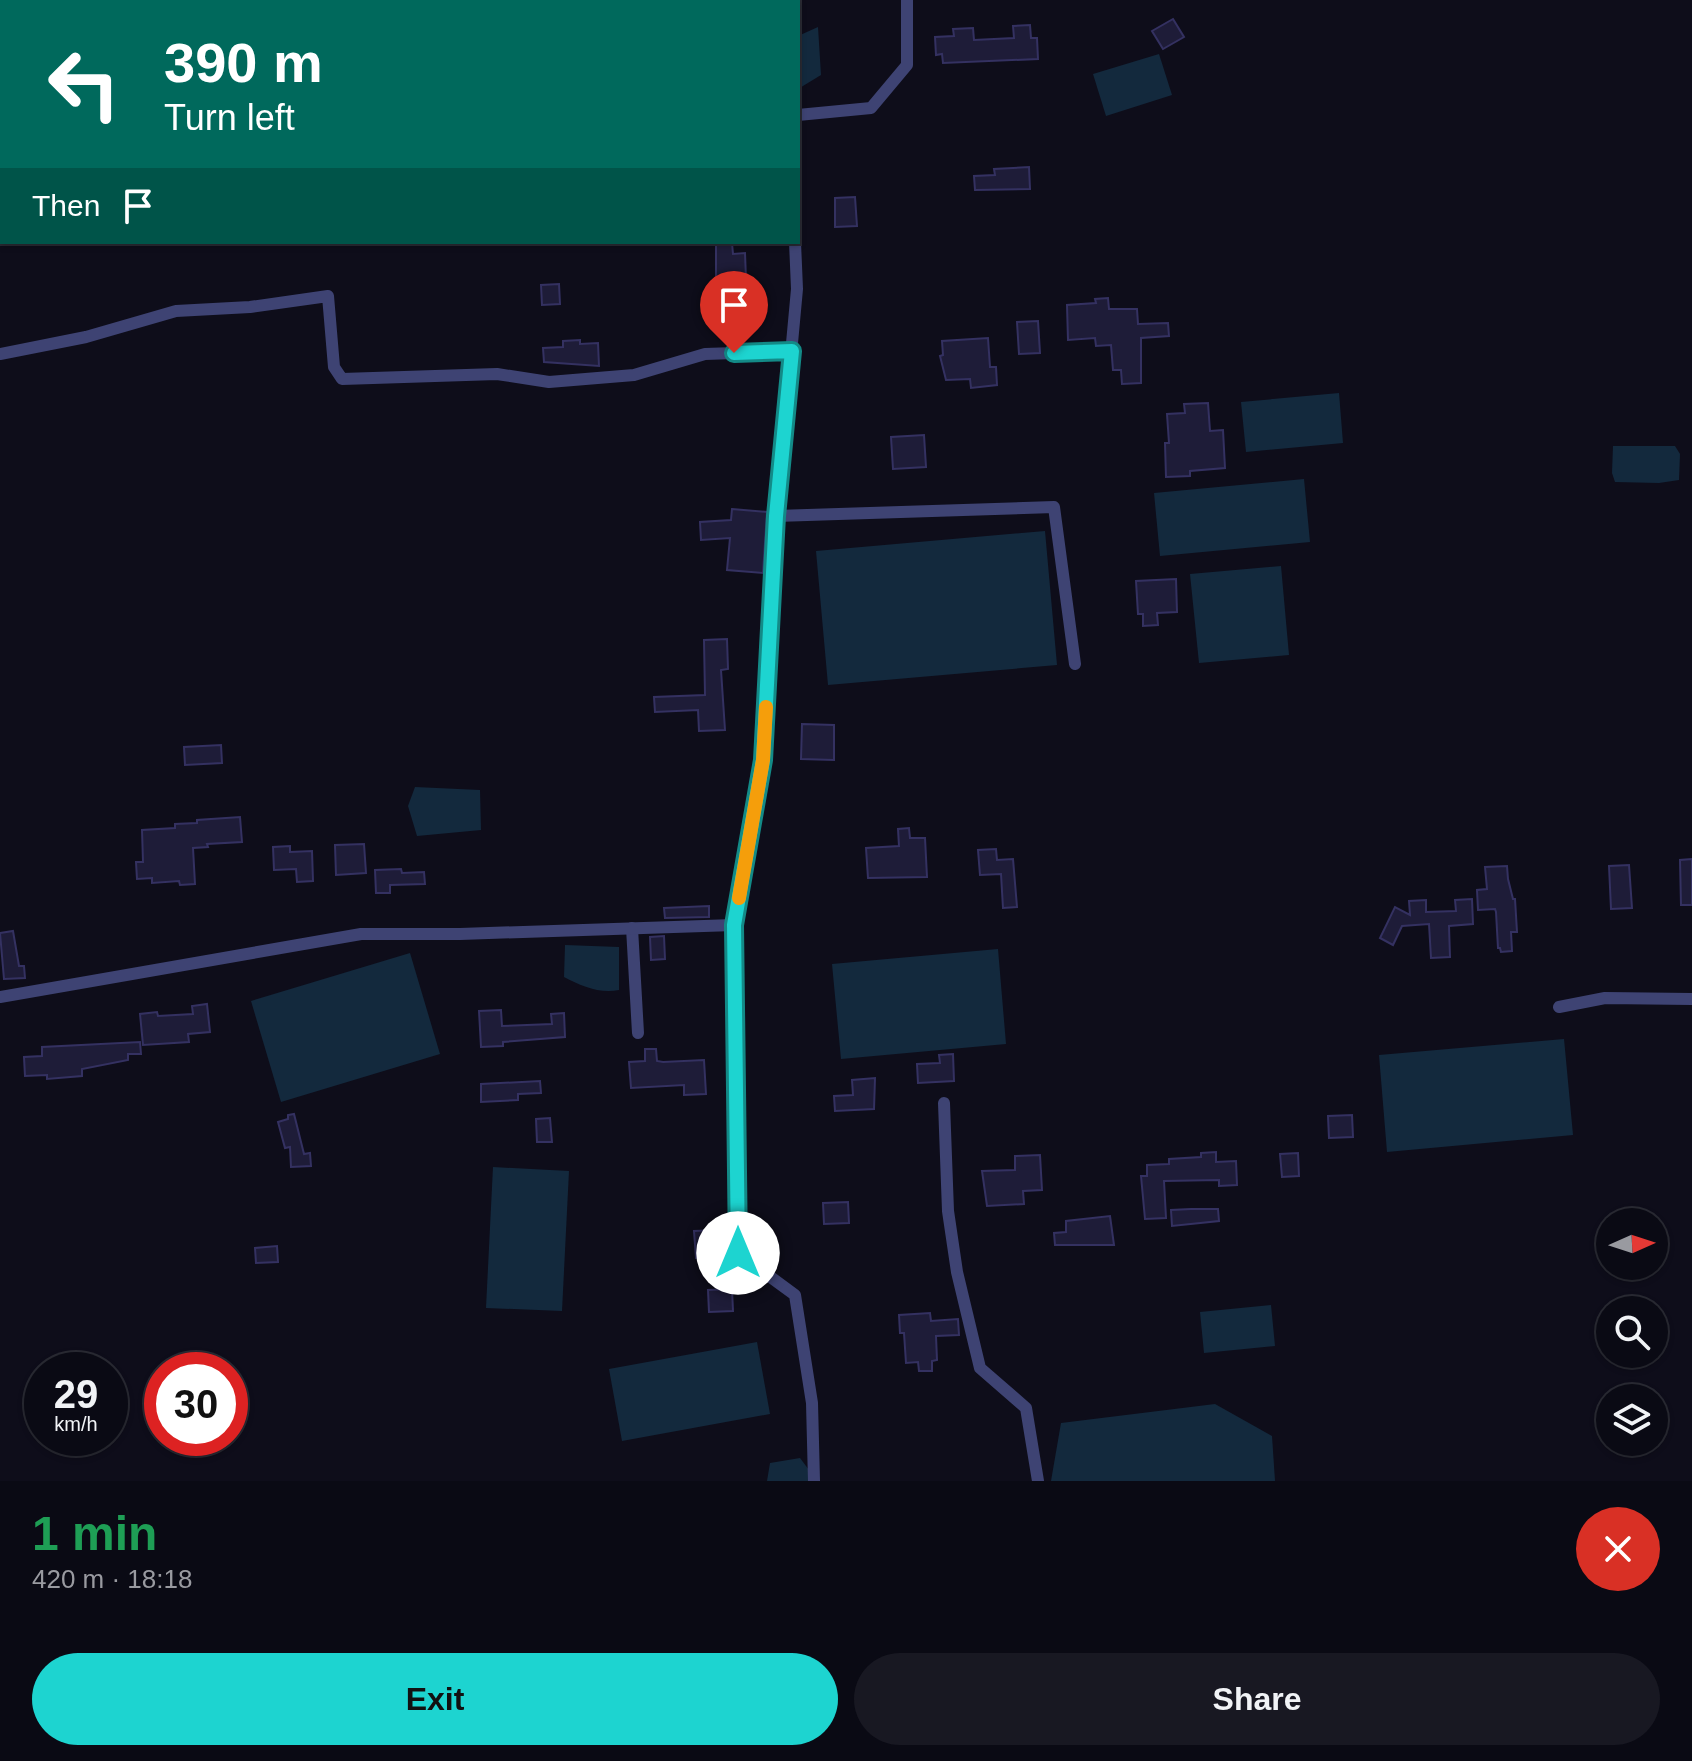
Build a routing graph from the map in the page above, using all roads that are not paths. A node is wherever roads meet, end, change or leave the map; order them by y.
1 (907, 0) edge
2 (800, 115) edge
3 (795, 244) edge
4 (792, 351) junction
5 (0, 354) edge
6 (776, 516) junction
7 (1075, 664) dead end
8 (734, 925) junction
9 (632, 928) junction
10 (0, 997) edge
11 (1692, 999) edge
12 (1559, 1007) dead end
13 (638, 1033) dead end
14 (944, 1103) dead end
15 (814, 1481) edge
16 (1038, 1481) edge

1 - 2 street
3 - 4 street
4 - 5 street
4 - 6 street
6 - 7 street
6 - 8 street
8 - 9 street
8 - 15 street
9 - 10 street
9 - 13 street
11 - 12 street
14 - 16 street

